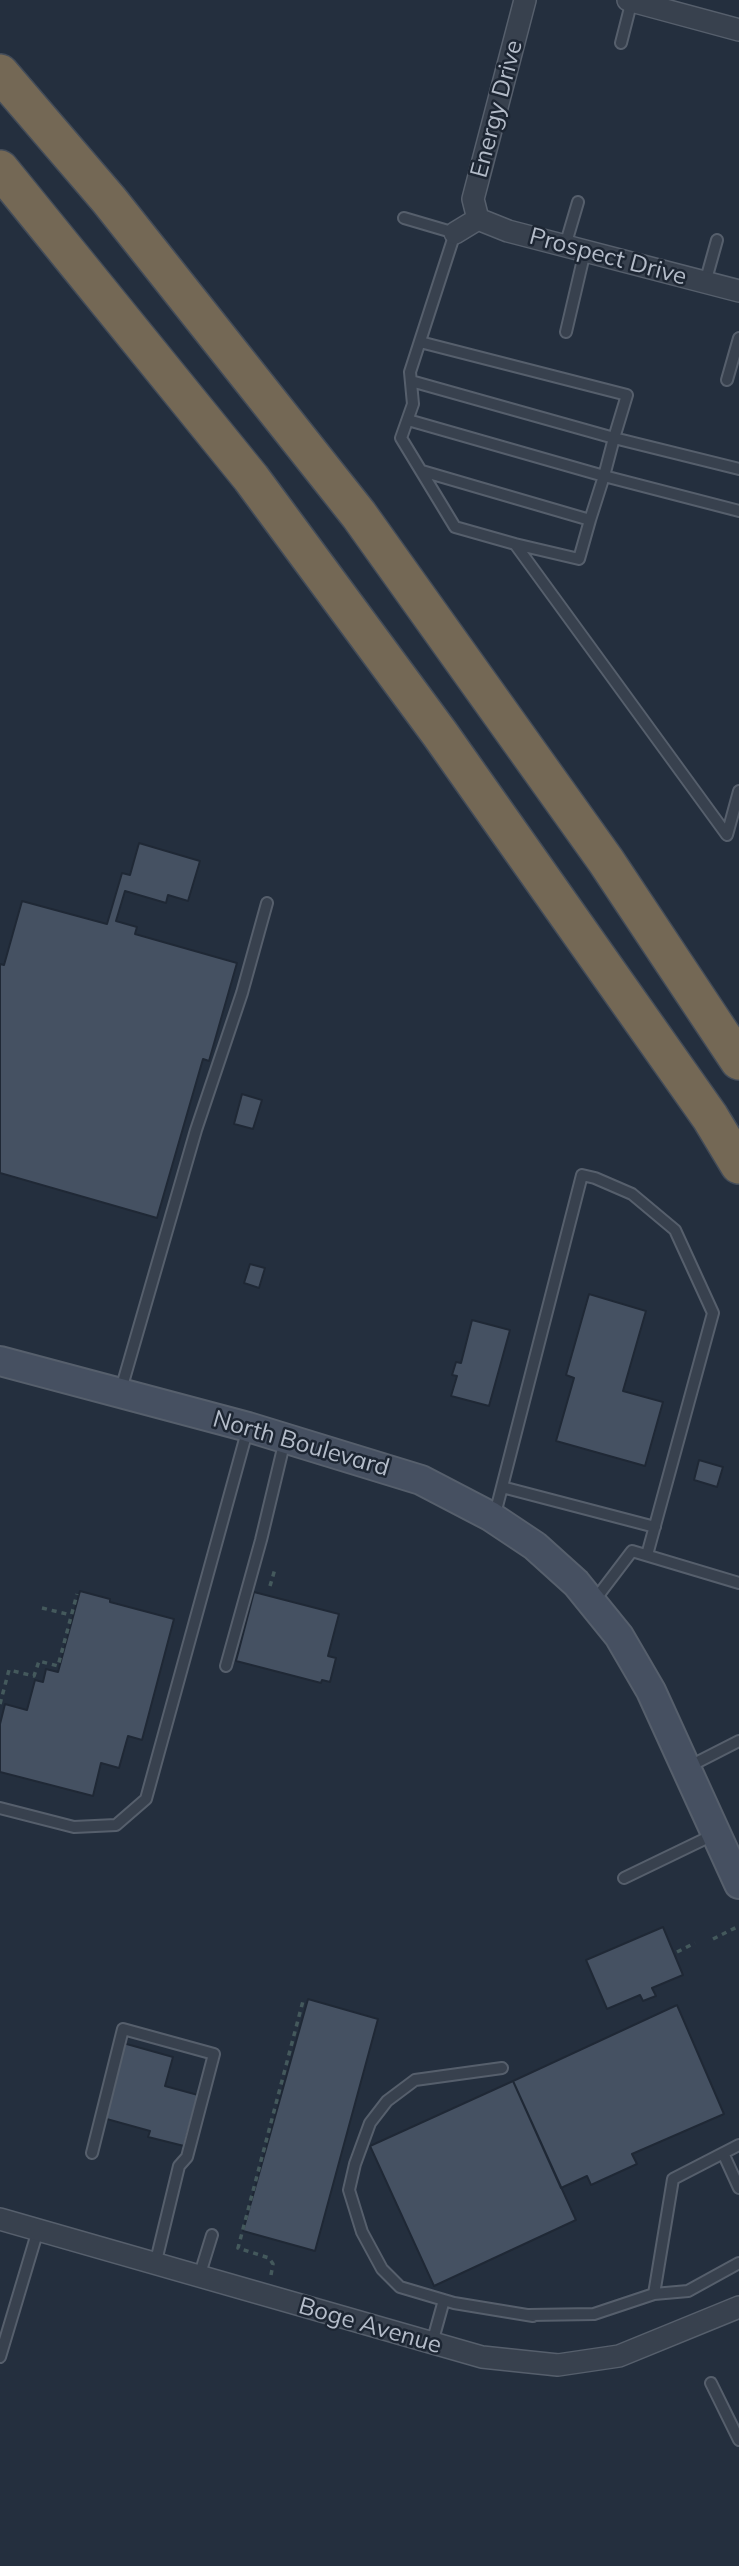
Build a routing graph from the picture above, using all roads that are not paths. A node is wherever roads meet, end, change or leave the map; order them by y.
1 (525, 0) edge
2 (631, 0) edge
3 (739, 30) edge
4 (621, 43) dead end
5 (0, 73) edge
6 (0, 169) edge
7 (578, 202) dead end
8 (404, 218) dead end
9 (478, 219) junction
10 (455, 233) junction
11 (716, 240) dead end
12 (575, 249) junction
13 (705, 283) junction
14 (739, 291) edge
15 (566, 332) dead end
16 (739, 338) edge
17 (420, 342) junction
18 (727, 380) dead end
19 (411, 381) junction
20 (408, 420) junction
21 (614, 438) junction
22 (739, 469) edge
23 (422, 471) junction
24 (604, 476) junction
25 (739, 511) edge
26 (590, 520) junction
27 (515, 544) junction
28 (739, 790) edge
29 (267, 903) dead end
30 (739, 1061) edge
31 (739, 1165) edge
32 (2, 1367) edge
33 (120, 1393) junction
34 (248, 1427) junction
35 (285, 1438) junction
36 (502, 1488) junction
37 (494, 1518) junction
38 (654, 1527) junction
39 (647, 1555) junction
40 (739, 1583) edge
41 (584, 1593) junction
42 (226, 1666) dead end
43 (739, 1741) edge
44 (686, 1768) junction
45 (0, 1808) edge
46 (716, 1833) junction
47 (624, 1878) dead end
48 (739, 1884) edge
49 (502, 2068) dead end
50 (739, 2144) edge
51 (92, 2153) dead end
52 (723, 2153) junction
53 (739, 2188) edge
54 (0, 2219) edge
55 (38, 2230) junction
56 (212, 2235) dead end
57 (739, 2263) edge
58 (155, 2265) junction
59 (199, 2277) junction
60 (654, 2294) junction
61 (444, 2300) junction
62 (739, 2307) edge
63 (432, 2343) junction
64 (0, 2357) edge
65 (711, 2383) dead end
66 (739, 2441) edge

1 - 9 street, Energy Drive
2 - 3 street
2 - 4 lane
5 - 30 highway
6 - 31 highway
7 - 12 lane
8 - 10 lane
9 - 10 street
9 - 12 street, Prospect Drive
10 - 17 lane
11 - 13 lane
12 - 13 street, Prospect Drive
12 - 15 lane
13 - 14 street, Prospect Drive
16 - 18 lane
17 - 19 lane
17 - 21 lane
19 - 20 lane
19 - 21 lane
20 - 23 lane
20 - 24 lane
21 - 22 lane
21 - 24 lane
23 - 26 lane
23 - 27 lane
24 - 25 lane
24 - 26 lane
26 - 27 lane
27 - 28 lane
29 - 33 lane
32 - 33 street, North Boulevard
33 - 34 street, North Boulevard
34 - 35 street, North Boulevard
34 - 45 lane
35 - 37 street, North Boulevard
35 - 42 lane
36 - 37 lane
36 - 38 lane
36 - 38 lane
37 - 41 street, North Boulevard
38 - 39 lane
39 - 40 lane
39 - 41 lane
41 - 44 street, North Boulevard
43 - 44 lane
44 - 46 street, North Boulevard
46 - 47 lane
46 - 48 street, North Boulevard
49 - 61 lane
50 - 52 lane
51 - 58 lane
52 - 53 lane
52 - 60 lane
54 - 55 street, Boge Avenue
55 - 58 street, Boge Avenue
55 - 64 lane
56 - 59 lane
57 - 60 lane
58 - 59 street, Boge Avenue
59 - 63 street, Boge Avenue
60 - 61 lane
61 - 63 lane
62 - 63 street, Boge Avenue
65 - 66 lane

